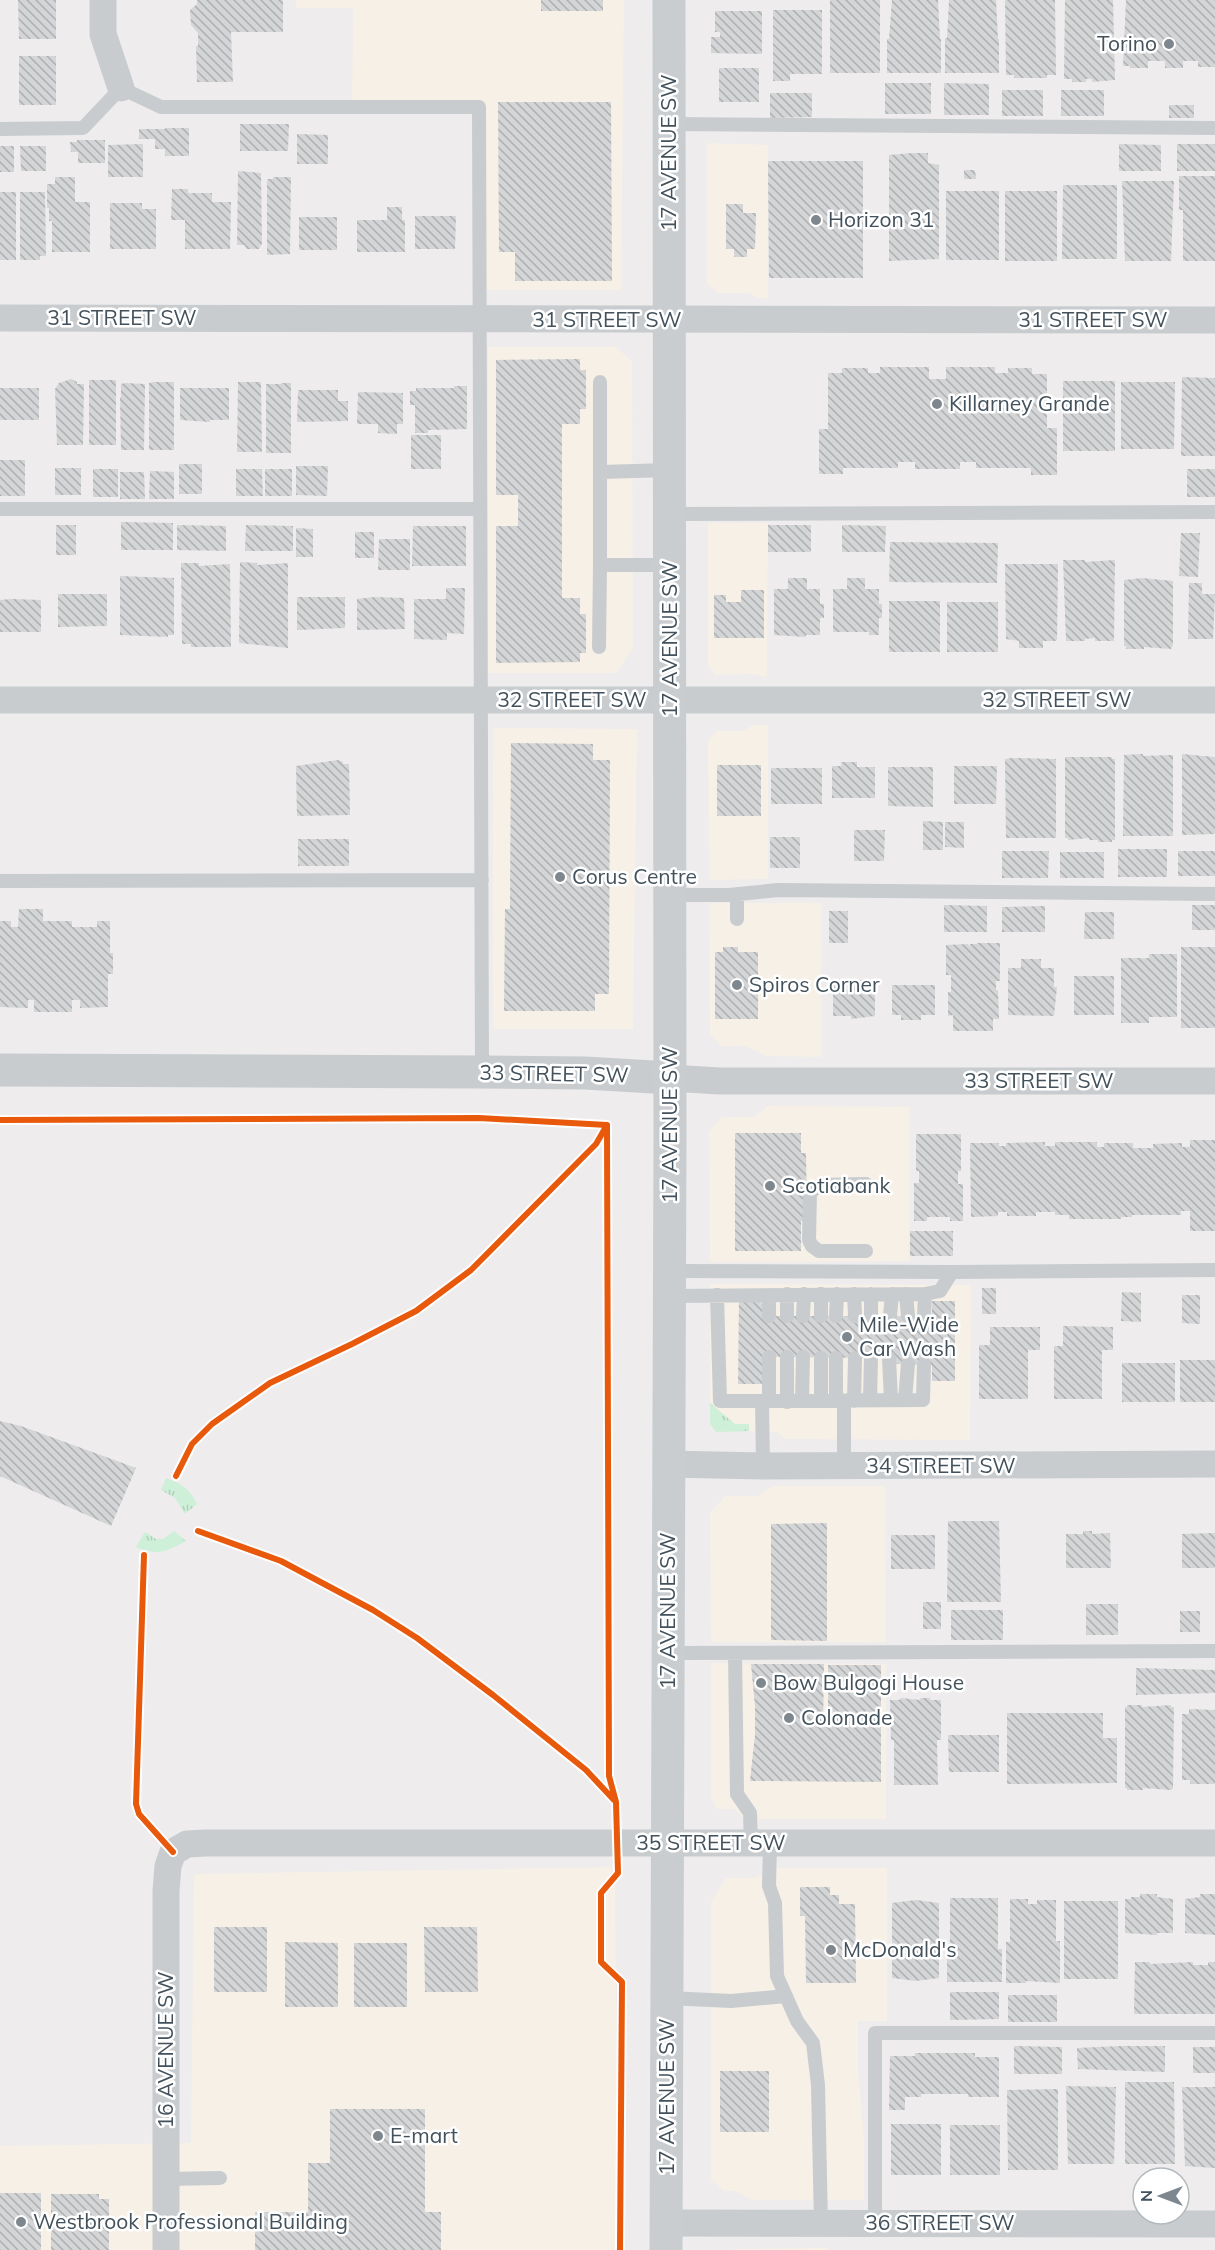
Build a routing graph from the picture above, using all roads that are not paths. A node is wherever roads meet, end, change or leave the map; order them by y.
1 (103, 0) edge
2 (669, 0) edge
3 (122, 88) junction
4 (669, 124) junction
5 (1215, 128) edge
6 (0, 129) edge
7 (0, 318) edge
8 (480, 319) junction
9 (669, 320) junction
10 (1215, 320) edge
11 (600, 382) dead end
12 (670, 470) junction
13 (600, 472) junction
14 (0, 509) edge
15 (480, 509) junction
16 (1215, 512) edge
17 (670, 514) junction
18 (670, 565) junction
19 (600, 566) junction
20 (599, 647) dead end
21 (0, 700) edge
22 (481, 700) junction
23 (670, 700) junction
24 (1215, 700) edge
25 (0, 880) edge
26 (482, 880) junction
27 (738, 894) junction
28 (1215, 894) edge
29 (670, 895) junction
30 (737, 919) dead end
31 (0, 1070) edge
32 (482, 1072) junction
33 (670, 1078) junction
34 (1215, 1081) edge
35 (866, 1184) dead end
36 (866, 1251) dead end
37 (1215, 1270) edge
38 (952, 1272) junction
39 (669, 1283) junction
40 (787, 1294) junction
41 (804, 1294) junction
42 (821, 1294) junction
43 (837, 1294) junction
44 (854, 1294) junction
45 (871, 1294) junction
46 (891, 1294) junction
47 (906, 1294) junction
48 (925, 1294) junction
49 (717, 1295) junction
50 (769, 1295) junction
51 (770, 1316) dead end
52 (787, 1316) dead end
53 (803, 1316) dead end
54 (821, 1316) dead end
55 (836, 1316) dead end
56 (855, 1316) dead end
57 (871, 1316) dead end
58 (890, 1316) dead end
59 (908, 1316) dead end
60 (924, 1316) dead end
61 (770, 1357) dead end
62 (787, 1357) dead end
63 (803, 1357) dead end
64 (821, 1358) dead end
65 (836, 1358) dead end
66 (855, 1358) dead end
67 (871, 1358) dead end
68 (889, 1358) dead end
69 (908, 1364) dead end
70 (924, 1364) dead end
71 (870, 1400) junction
72 (898, 1400) junction
73 (765, 1401) junction
74 (802, 1401) junction
75 (821, 1401) junction
76 (845, 1401) junction
77 (787, 1402) junction
78 (668, 1464) junction
79 (1215, 1464) edge
80 (844, 1466) junction
81 (763, 1467) junction
82 (1215, 1651) edge
83 (668, 1653) junction
84 (735, 1653) junction
85 (668, 1843) junction
86 (760, 1843) junction
87 (1215, 1843) edge
88 (173, 1852) joint
89 (786, 1996) junction
90 (668, 1998) junction
91 (1215, 2033) edge
92 (220, 2178) dead end
93 (167, 2179) junction
94 (821, 2223) junction
95 (875, 2223) junction
96 (1215, 2224) edge
97 (666, 2237) edge
98 (166, 2250) edge

1 - 3 street
2 - 4 main road, 17 AVENUE SW
3 - 6 lane
3 - 8 lane
4 - 5 lane
4 - 9 main road, 17 AVENUE SW
7 - 8 street, 31 STREET SW
8 - 9 street, 31 STREET SW
8 - 15 lane
9 - 10 street, 31 STREET SW
9 - 12 main road, 17 AVENUE SW
11 - 13 lane
12 - 13 lane
12 - 17 main road, 17 AVENUE SW
13 - 19 lane
14 - 15 lane
15 - 22 lane
16 - 17 lane
17 - 18 main road, 17 AVENUE SW
18 - 19 lane
18 - 23 main road, 17 AVENUE SW
19 - 20 lane
21 - 22 street, 32 STREET SW
22 - 23 street, 32 STREET SW
22 - 26 lane
23 - 24 street, 32 STREET SW
23 - 29 main road, 17 AVENUE SW
25 - 26 lane
26 - 32 lane
27 - 28 lane
27 - 29 lane
27 - 30 lane
29 - 33 main road, 17 AVENUE SW
31 - 32 street, 33 STREET SW
32 - 33 street, 33 STREET SW
33 - 34 street, 33 STREET SW
33 - 39 main road, 17 AVENUE SW
35 - 36 lane
37 - 38 lane
38 - 39 lane
38 - 48 lane
39 - 49 lane
39 - 78 main road, 17 AVENUE SW
40 - 41 lane
40 - 50 lane
40 - 52 lane
41 - 42 lane
41 - 53 lane
42 - 43 lane
42 - 54 lane
43 - 44 lane
43 - 55 lane
44 - 45 lane
44 - 56 lane
45 - 46 lane
45 - 57 lane
46 - 47 lane
46 - 58 lane
47 - 48 lane
47 - 59 lane
48 - 60 lane
49 - 50 lane
49 - 73 lane
50 - 51 lane
61 - 73 lane
62 - 77 lane
63 - 74 lane
64 - 75 lane
65 - 76 lane
66 - 76 lane
67 - 71 lane
68 - 72 lane
69 - 72 lane
70 - 72 lane
71 - 72 lane
71 - 76 lane
73 - 77 lane
73 - 81 lane
74 - 75 lane
74 - 77 lane
75 - 76 lane
76 - 80 lane
78 - 81 street, 34 STREET SW
78 - 83 main road, 17 AVENUE SW
79 - 80 street, 34 STREET SW
80 - 81 street, 34 STREET SW
82 - 84 lane
83 - 84 lane
83 - 85 main road, 17 AVENUE SW
84 - 86 lane
85 - 86 street, 35 STREET SW
85 - 88 street, 35 STREET SW
85 - 90 main road, 17 AVENUE SW
86 - 87 street, 35 STREET SW
86 - 89 lane
88 - 93 street, 16 AVENUE SW
89 - 90 lane
89 - 94 lane
90 - 97 main road, 17 AVENUE SW
91 - 95 lane
92 - 93 lane
93 - 98 street, 16 AVENUE SW
94 - 95 street, 36 STREET SW
94 - 97 street, 36 STREET SW
95 - 96 street, 36 STREET SW

